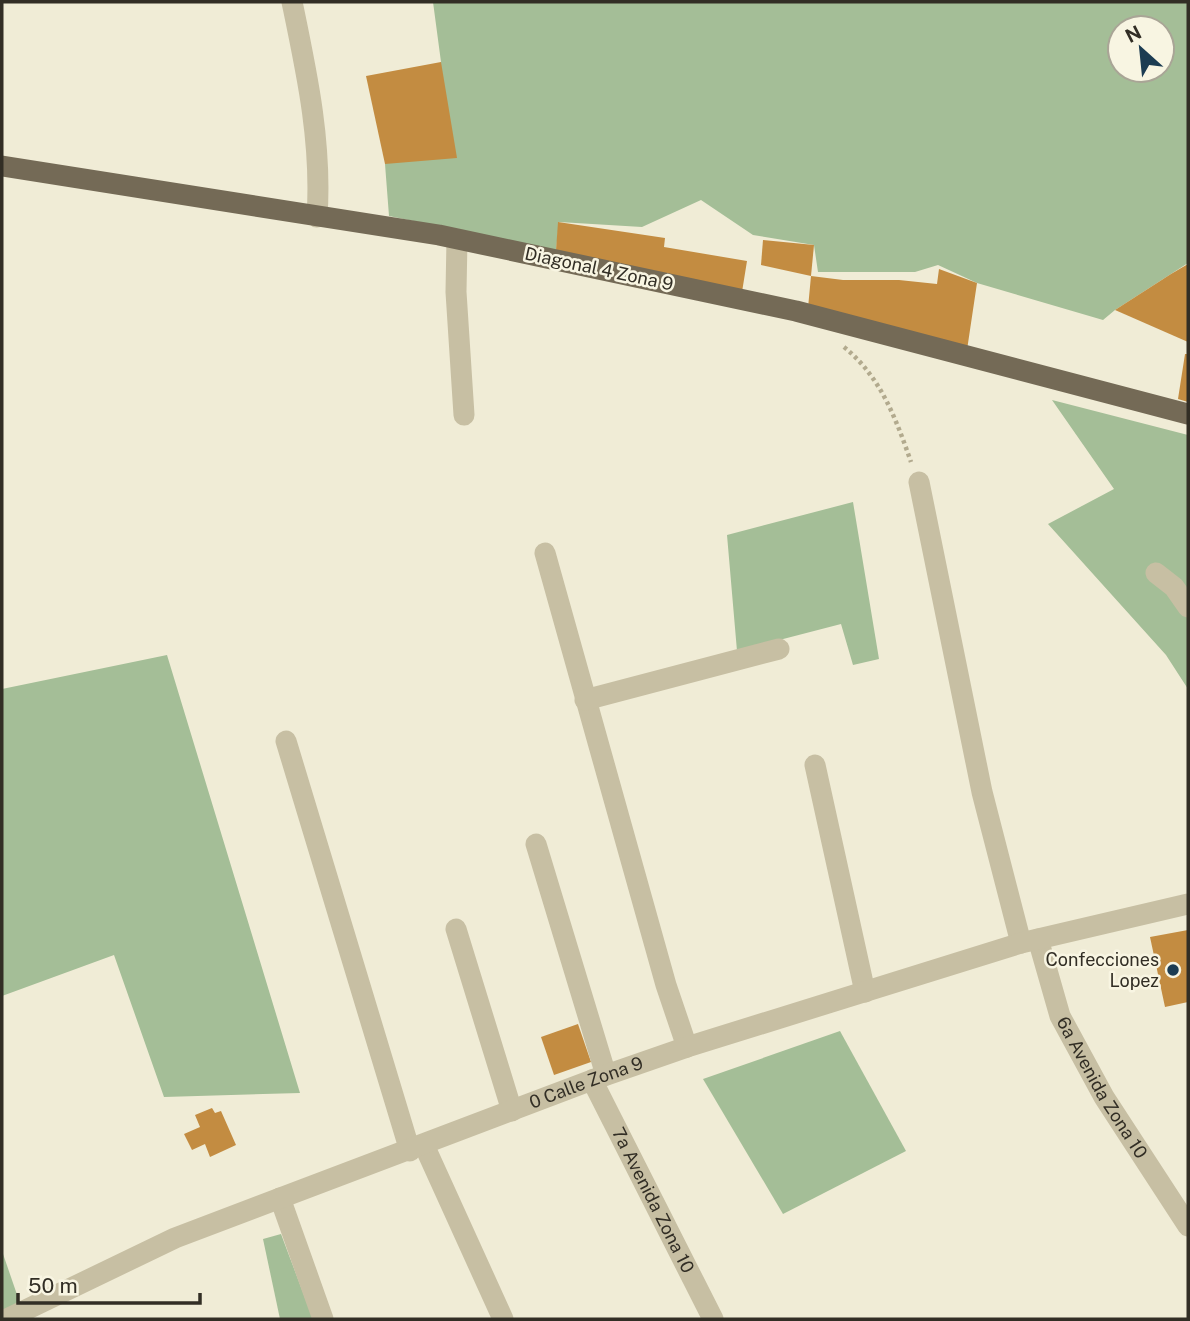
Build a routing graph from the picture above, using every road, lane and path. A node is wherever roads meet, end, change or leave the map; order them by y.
1 (292, 2) edge
2 (2, 166) edge
3 (317, 217) junction
4 (457, 239) junction
5 (838, 342) dead end
6 (1188, 414) edge
7 (464, 415) dead end
8 (919, 482) joint
9 (545, 552) dead end
10 (1156, 573) dead end
11 (1188, 607) edge
12 (779, 649) dead end
13 (585, 700) junction
14 (286, 741) dead end
15 (815, 765) dead end
16 (536, 844) dead end
17 (1188, 905) edge
18 (456, 929) dead end
19 (1029, 941) junction
20 (865, 992) junction
21 (687, 1047) junction
22 (599, 1078) junction
23 (512, 1111) junction
24 (417, 1148) junction
25 (280, 1198) junction
26 (1188, 1226) edge
27 (7, 1319) edge
28 (323, 1319) edge
29 (503, 1319) edge
30 (713, 1319) edge

1 - 3 street
2 - 3 main road, Diagonal 4 Zona 9
3 - 4 main road, Diagonal 4 Zona 9
4 - 6 main road, Diagonal 4 Zona 9
4 - 7 street
5 - 8 path
8 - 19 street, 6a Avenida Zona 10
9 - 13 street
10 - 11 street
12 - 13 street
13 - 21 street
14 - 24 street
15 - 20 street
16 - 22 street, 7a Avenida Zona 10
17 - 19 street, 0 Calle Zona 9
18 - 23 street
19 - 20 street, 0 Calle Zona 9
19 - 26 street, 6a Avenida Zona 10
20 - 21 street, 0 Calle Zona 9
21 - 22 street, 0 Calle Zona 9
22 - 23 street, 0 Calle Zona 9
22 - 30 street, 7a Avenida Zona 10
23 - 24 street, 0 Calle Zona 9
24 - 25 street, 0 Calle Zona 9
24 - 29 street
25 - 27 street, 0 Calle Zona 9
25 - 28 street

